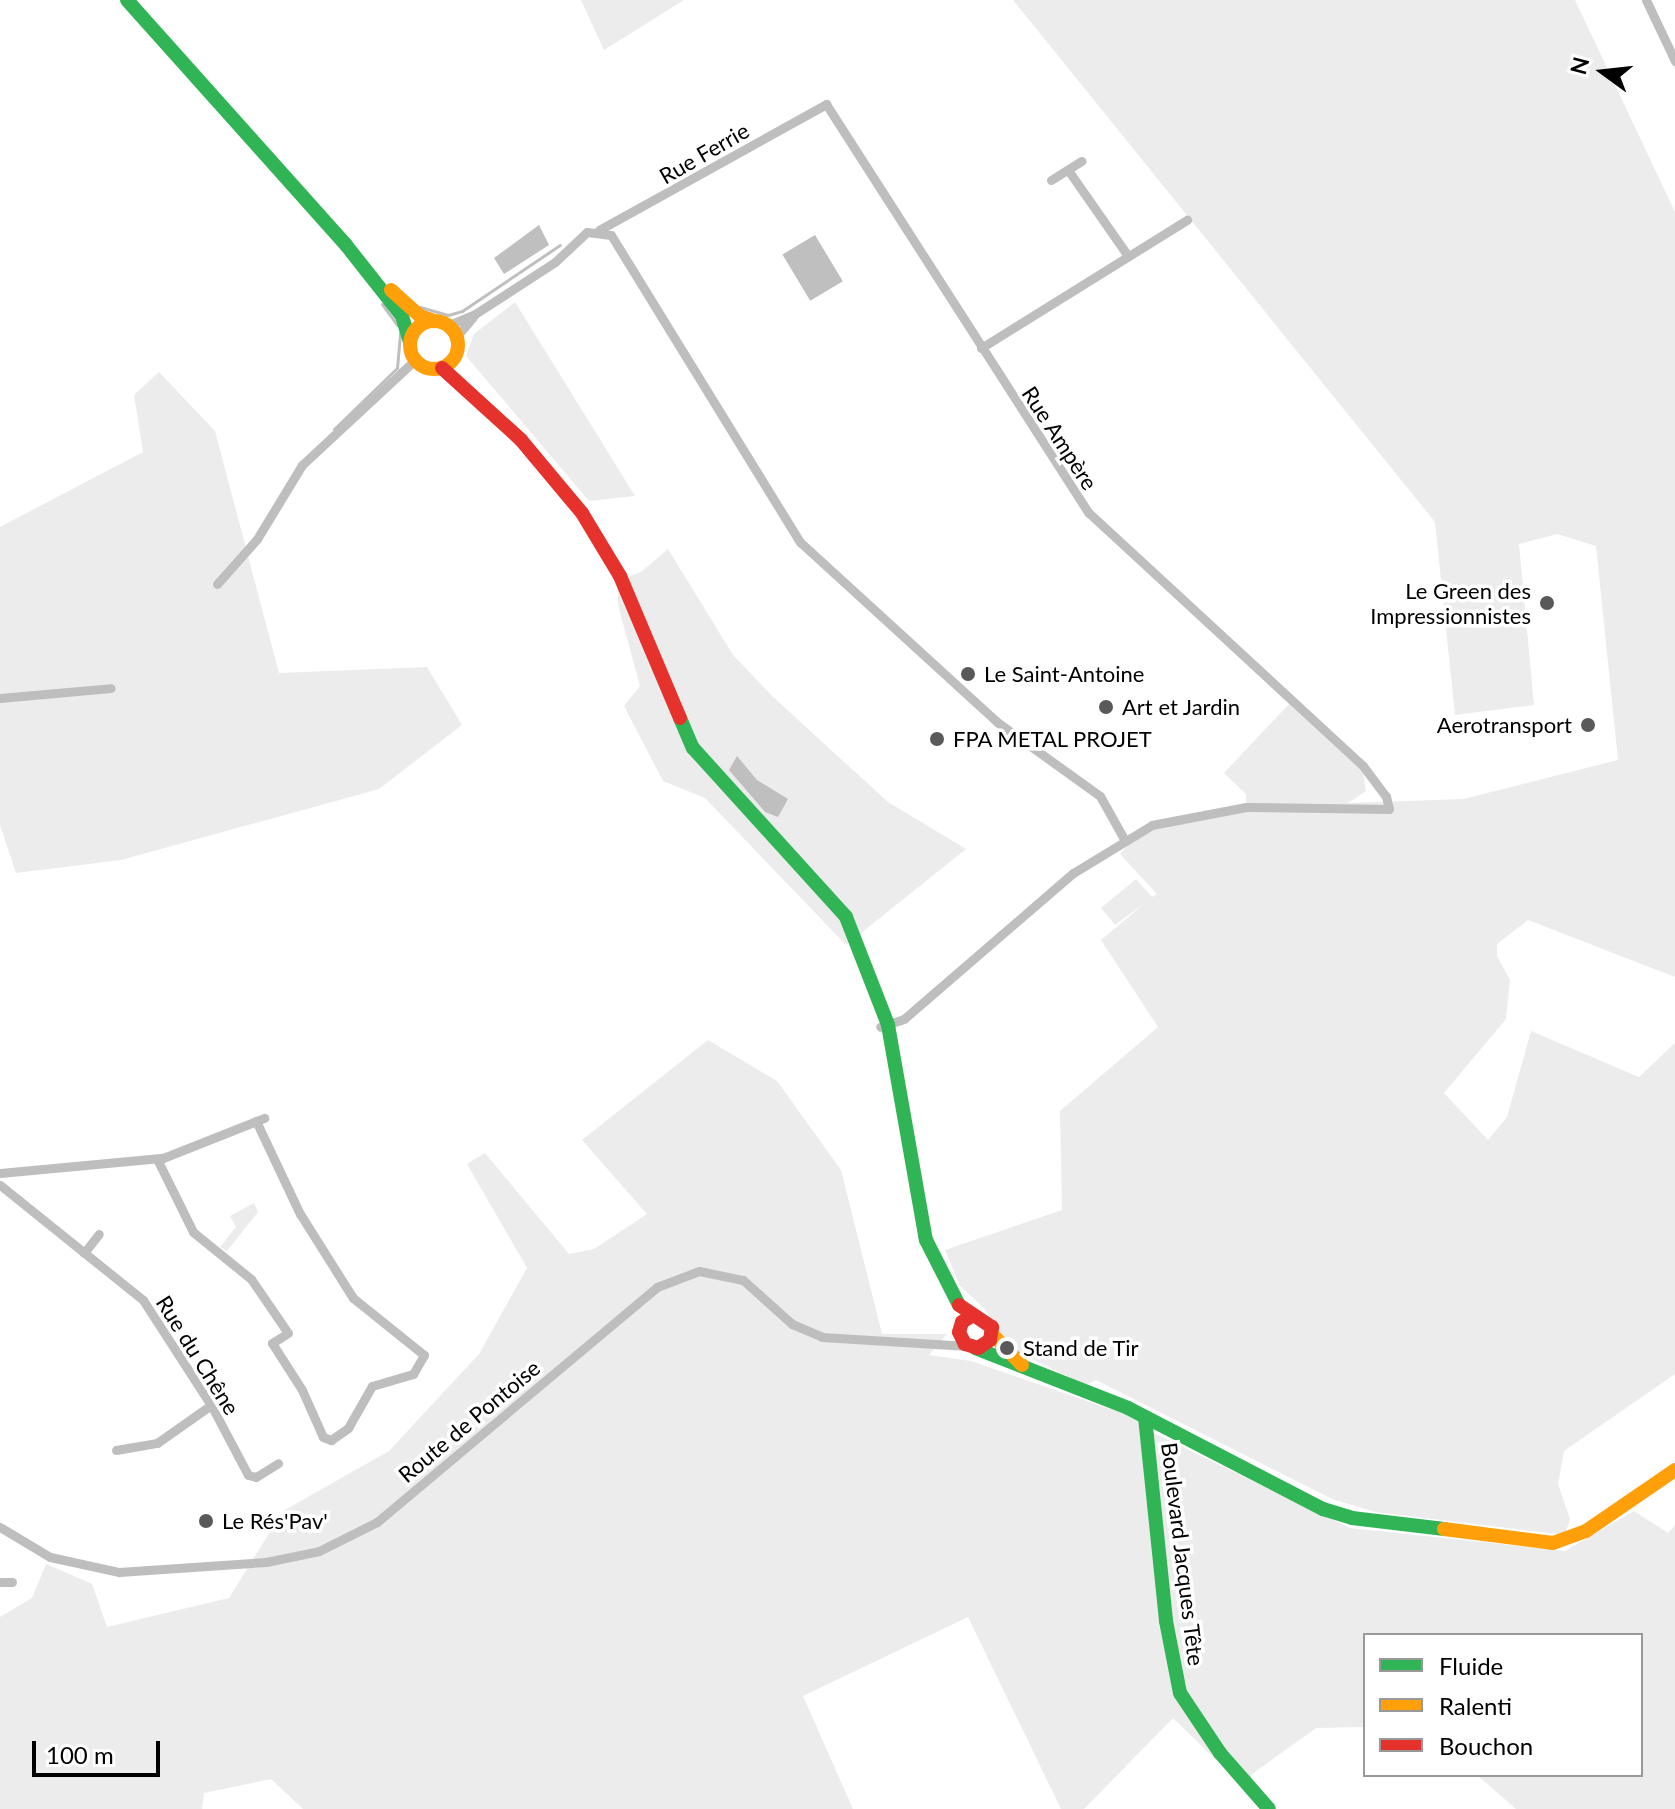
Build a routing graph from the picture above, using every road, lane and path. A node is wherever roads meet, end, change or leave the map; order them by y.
1 (127, 0) edge
2 (1646, 0) edge
3 (1675, 61) edge
4 (826, 104) joint
5 (1081, 161) dead end
6 (1068, 170) junction
7 (1051, 180) dead end
8 (1187, 220) dead end
9 (599, 230) junction
10 (346, 245) junction
11 (1128, 256) junction
12 (447, 327) junction
13 (410, 343) junction
14 (981, 348) junction
15 (455, 357) junction
16 (415, 360) junction
17 (442, 368) junction
18 (521, 440) junction
19 (217, 584) dead end
20 (111, 688) dead end
21 (0, 698) edge
22 (1124, 839) junction
23 (884, 1026) junction
24 (157, 1159) junction
25 (0, 1173) edge
26 (0, 1185) edge
27 (99, 1234) dead end
28 (84, 1253) junction
29 (973, 1315) junction
30 (960, 1330) junction
31 (992, 1334) junction
32 (934, 1346) junction
33 (972, 1347) junction
34 (1038, 1374) junction
35 (211, 1405) junction
36 (1145, 1417) junction
37 (116, 1450) dead end
38 (278, 1463) dead end
39 (1675, 1470) edge
40 (0, 1527) edge
41 (0, 1582) edge
42 (12, 1582) dead end
43 (1269, 1809) edge

1 - 10 main road
2 - 3 street
4 - 9 street, Rue Ferrie
4 - 14 street, Rue Ampère
5 - 6 street
6 - 7 street
6 - 11 street
8 - 11 street
9 - 12 street, Rue Ferrie
9 - 22 street
10 - 12 main road
10 - 13 main road
11 - 14 street
12 - 13 main road
12 - 15 main road
13 - 16 main road
14 - 22 street, Rue Ampère
15 - 17 main road
15 - 18 main road
16 - 17 main road
16 - 19 street
17 - 18 main road
18 - 23 main road
20 - 21 street
22 - 23 street
23 - 29 main road
23 - 30 main road
24 - 24 street
24 - 25 street
26 - 28 street, Rue du Chêne
27 - 28 street
28 - 35 street, Rue du Chêne
29 - 30 main road
29 - 31 main road
30 - 32 street
30 - 33 main road
31 - 33 main road
31 - 34 main road
32 - 33 street, Route de Pontoise
32 - 40 street, Route de Pontoise
33 - 34 main road
34 - 36 main road
35 - 37 street
35 - 38 street, Rue du Chêne
36 - 39 main road
36 - 43 main road, Boulevard Jacques Tête
41 - 42 street

